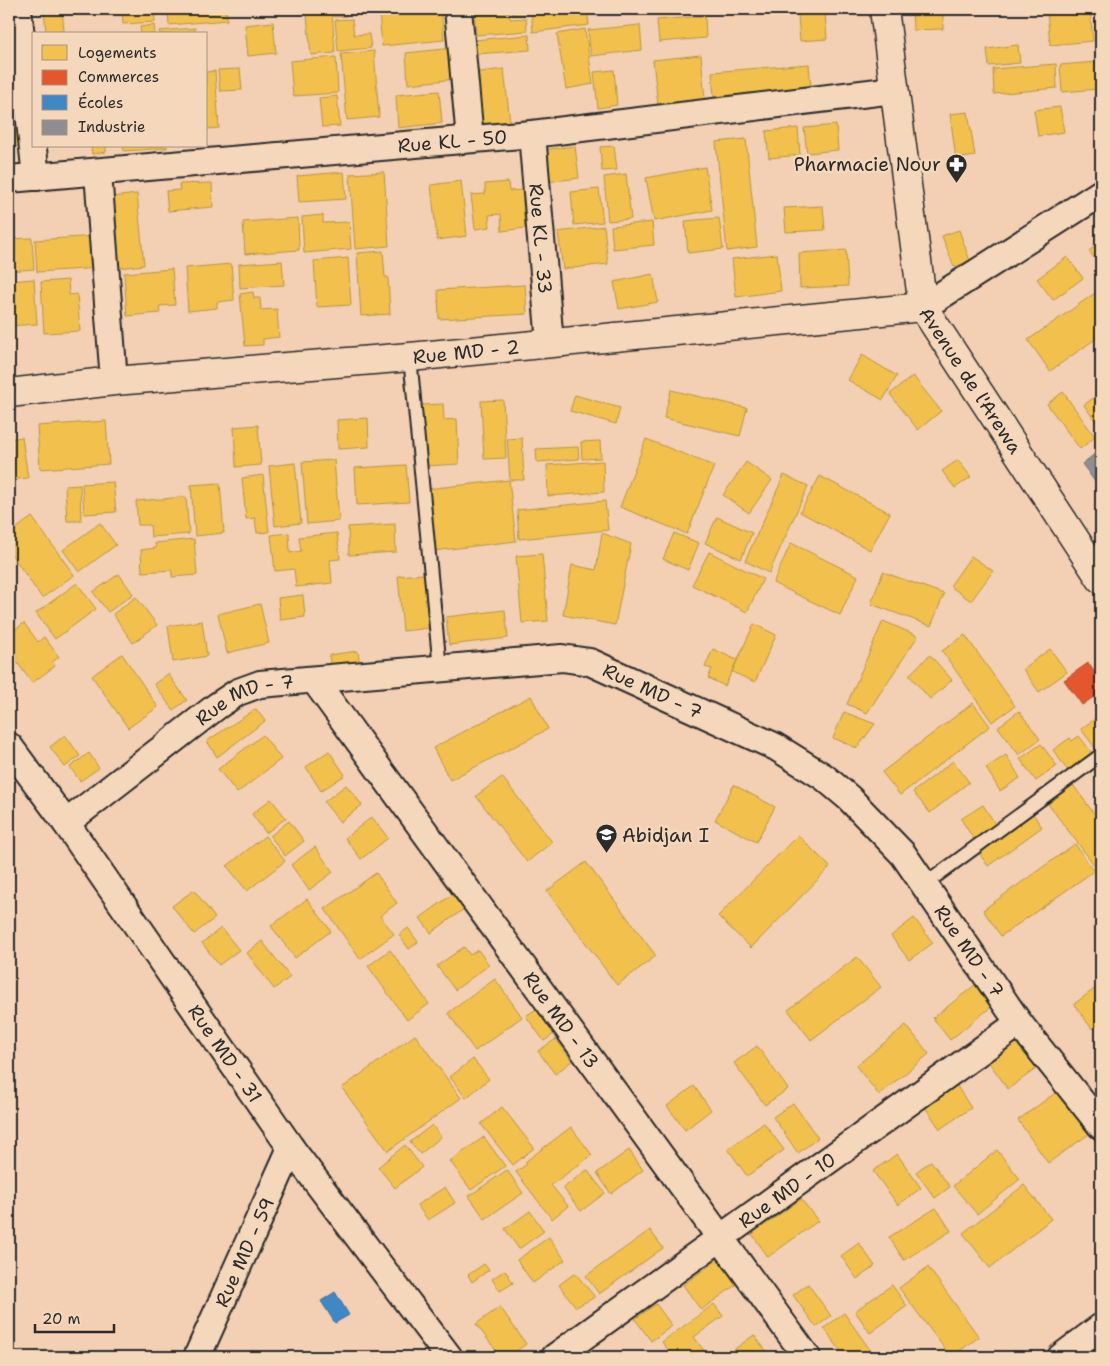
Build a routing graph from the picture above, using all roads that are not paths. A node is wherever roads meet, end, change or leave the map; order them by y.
1 (18, 9) edge
2 (458, 9) edge
3 (884, 9) edge
4 (894, 90) junction
5 (532, 134) junction
6 (470, 139) junction
7 (32, 140) edge
8 (33, 148) edge
9 (98, 173) junction
10 (36, 177) junction
11 (9, 179) edge
12 (1101, 193) edge
13 (923, 307) junction
14 (550, 343) junction
15 (410, 357) junction
16 (114, 381) junction
17 (9, 392) edge
18 (1101, 579) edge
19 (440, 669) junction
20 (315, 681) junction
21 (9, 746) edge
22 (1101, 755) edge
23 (66, 823) junction
24 (924, 885) junction
25 (1019, 1023) junction
26 (1101, 1126) edge
27 (291, 1148) junction
28 (719, 1239) junction
29 (1101, 1327) edge
30 (196, 1357) edge
31 (449, 1357) edge
32 (555, 1357) edge
33 (807, 1357) edge
34 (1061, 1357) edge

1 - 7 street
2 - 6 street
3 - 4 street, Avenue de l'Arewa
4 - 5 street, Rue KL - 50
4 - 13 street, Avenue de l'Arewa
5 - 6 street, Rue KL - 50
5 - 14 street, Rue KL - 33
6 - 9 street, Rue KL - 50
8 - 10 street
9 - 10 street, Rue KL - 50
9 - 16 street
10 - 11 street, Rue KL - 50
12 - 13 street
13 - 14 street, Rue MD - 2
13 - 18 street, Avenue de l'Arewa
14 - 15 street, Rue MD - 2
15 - 16 street, Rue MD - 2
15 - 19 lane
16 - 17 street, Rue MD - 2
19 - 20 street, Rue MD - 7
19 - 24 street, Rue MD - 7
20 - 23 street, Rue MD - 7
20 - 28 street, Rue MD - 13
21 - 23 street, Rue MD - 31
22 - 24 lane
23 - 27 street, Rue MD - 31
24 - 25 street, Rue MD - 7
25 - 26 street, Rue MD - 7
25 - 28 street, Rue MD - 10
27 - 30 street, Rue MD - 59
27 - 31 street, Rue MD - 31
28 - 32 street, Rue MD - 10
28 - 33 street, Rue MD - 13
29 - 34 street

